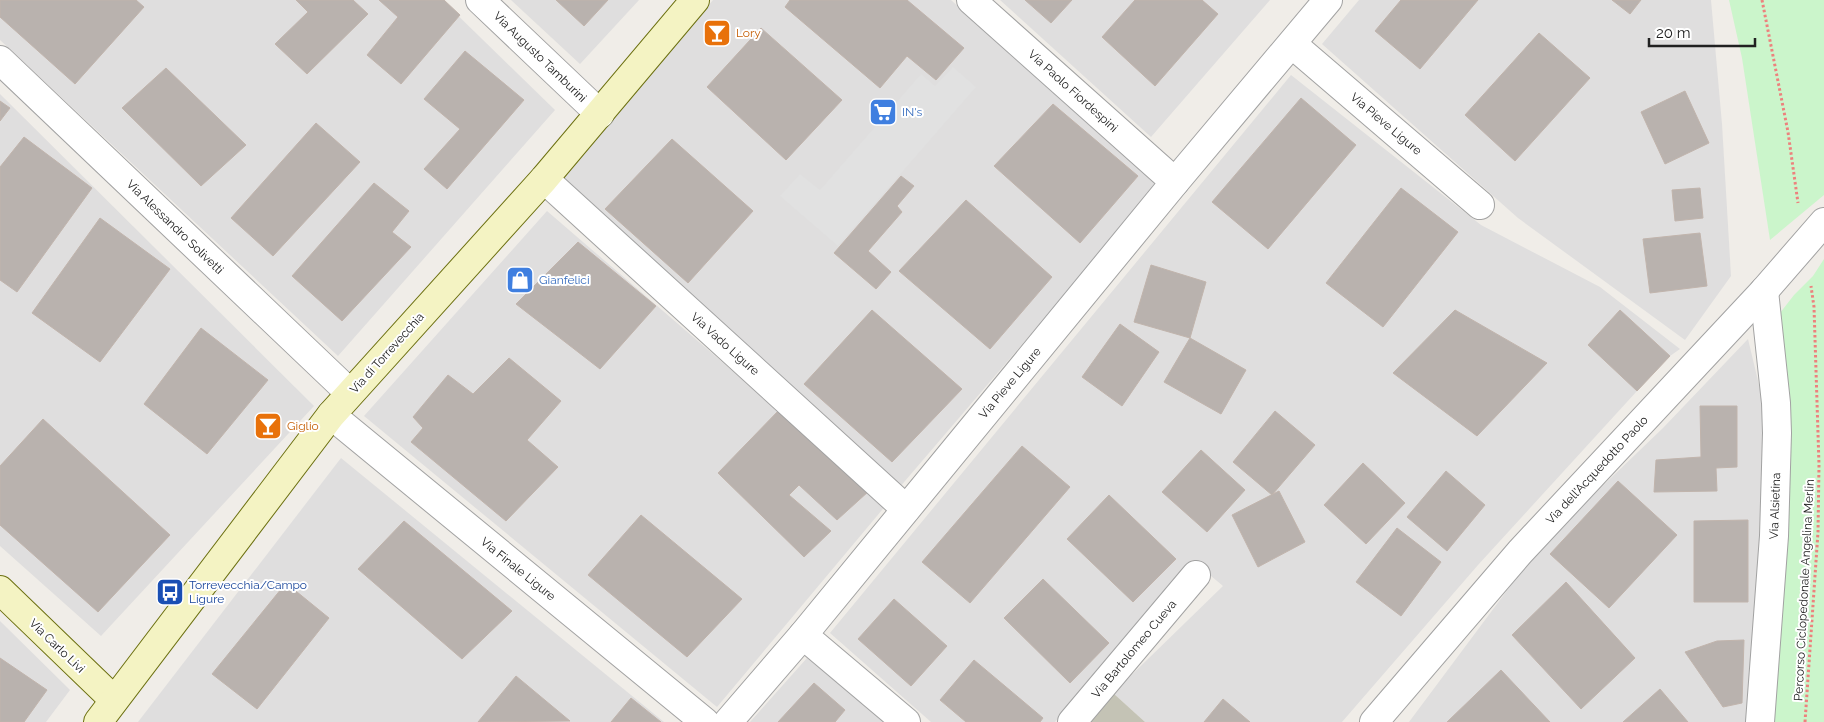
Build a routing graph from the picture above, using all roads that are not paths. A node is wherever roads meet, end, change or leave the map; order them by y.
1 (480, 0) edge
2 (695, 0) edge
3 (970, 0) edge
4 (1328, 0) edge
5 (1292, 44) junction
6 (0, 60) edge
7 (600, 114) junction
8 (544, 179) junction
9 (1175, 182) junction
10 (1480, 205) dead end
11 (1824, 222) edge
12 (1764, 291) junction
13 (350, 393) junction
14 (331, 415) junction
15 (906, 509) junction
16 (1196, 575) dead end
17 (0, 590) edge
18 (803, 635) junction
19 (114, 700) junction
20 (98, 722) edge
21 (705, 722) edge
22 (728, 722) edge
23 (906, 722) edge
24 (1072, 722) edge
25 (1374, 722) edge
26 (1760, 722) edge

1 - 7 street, Via Augusto Tamburini
2 - 7 main road, Via di Torrevecchia
3 - 9 street, Via Paolo Fiordespini
4 - 5 street, Via Pieve Ligure
5 - 9 street, Via Pieve Ligure
5 - 10 street, Via Pieve Ligure
6 - 13 street, Via Alessandro Solivetti
7 - 8 main road, Via di Torrevecchia
8 - 13 main road, Via di Torrevecchia
8 - 15 street, Via Vado Ligure
9 - 15 street, Via Pieve Ligure
11 - 12 street, Via dell'Acquedotto Paolo
12 - 25 street, Via dell'Acquedotto Paolo
12 - 26 street, Via Alsietina
13 - 14 main road, Via di Torrevecchia
14 - 19 main road, Via di Torrevecchia
14 - 21 street, Via Finale Ligure
15 - 18 street, Via Pieve Ligure
16 - 24 street, Via Bartolomeo Cueva
17 - 19 main road, Via Carlo Livi
18 - 22 street, Via Pieve Ligure
18 - 23 street
19 - 20 main road, Via di Torrevecchia

